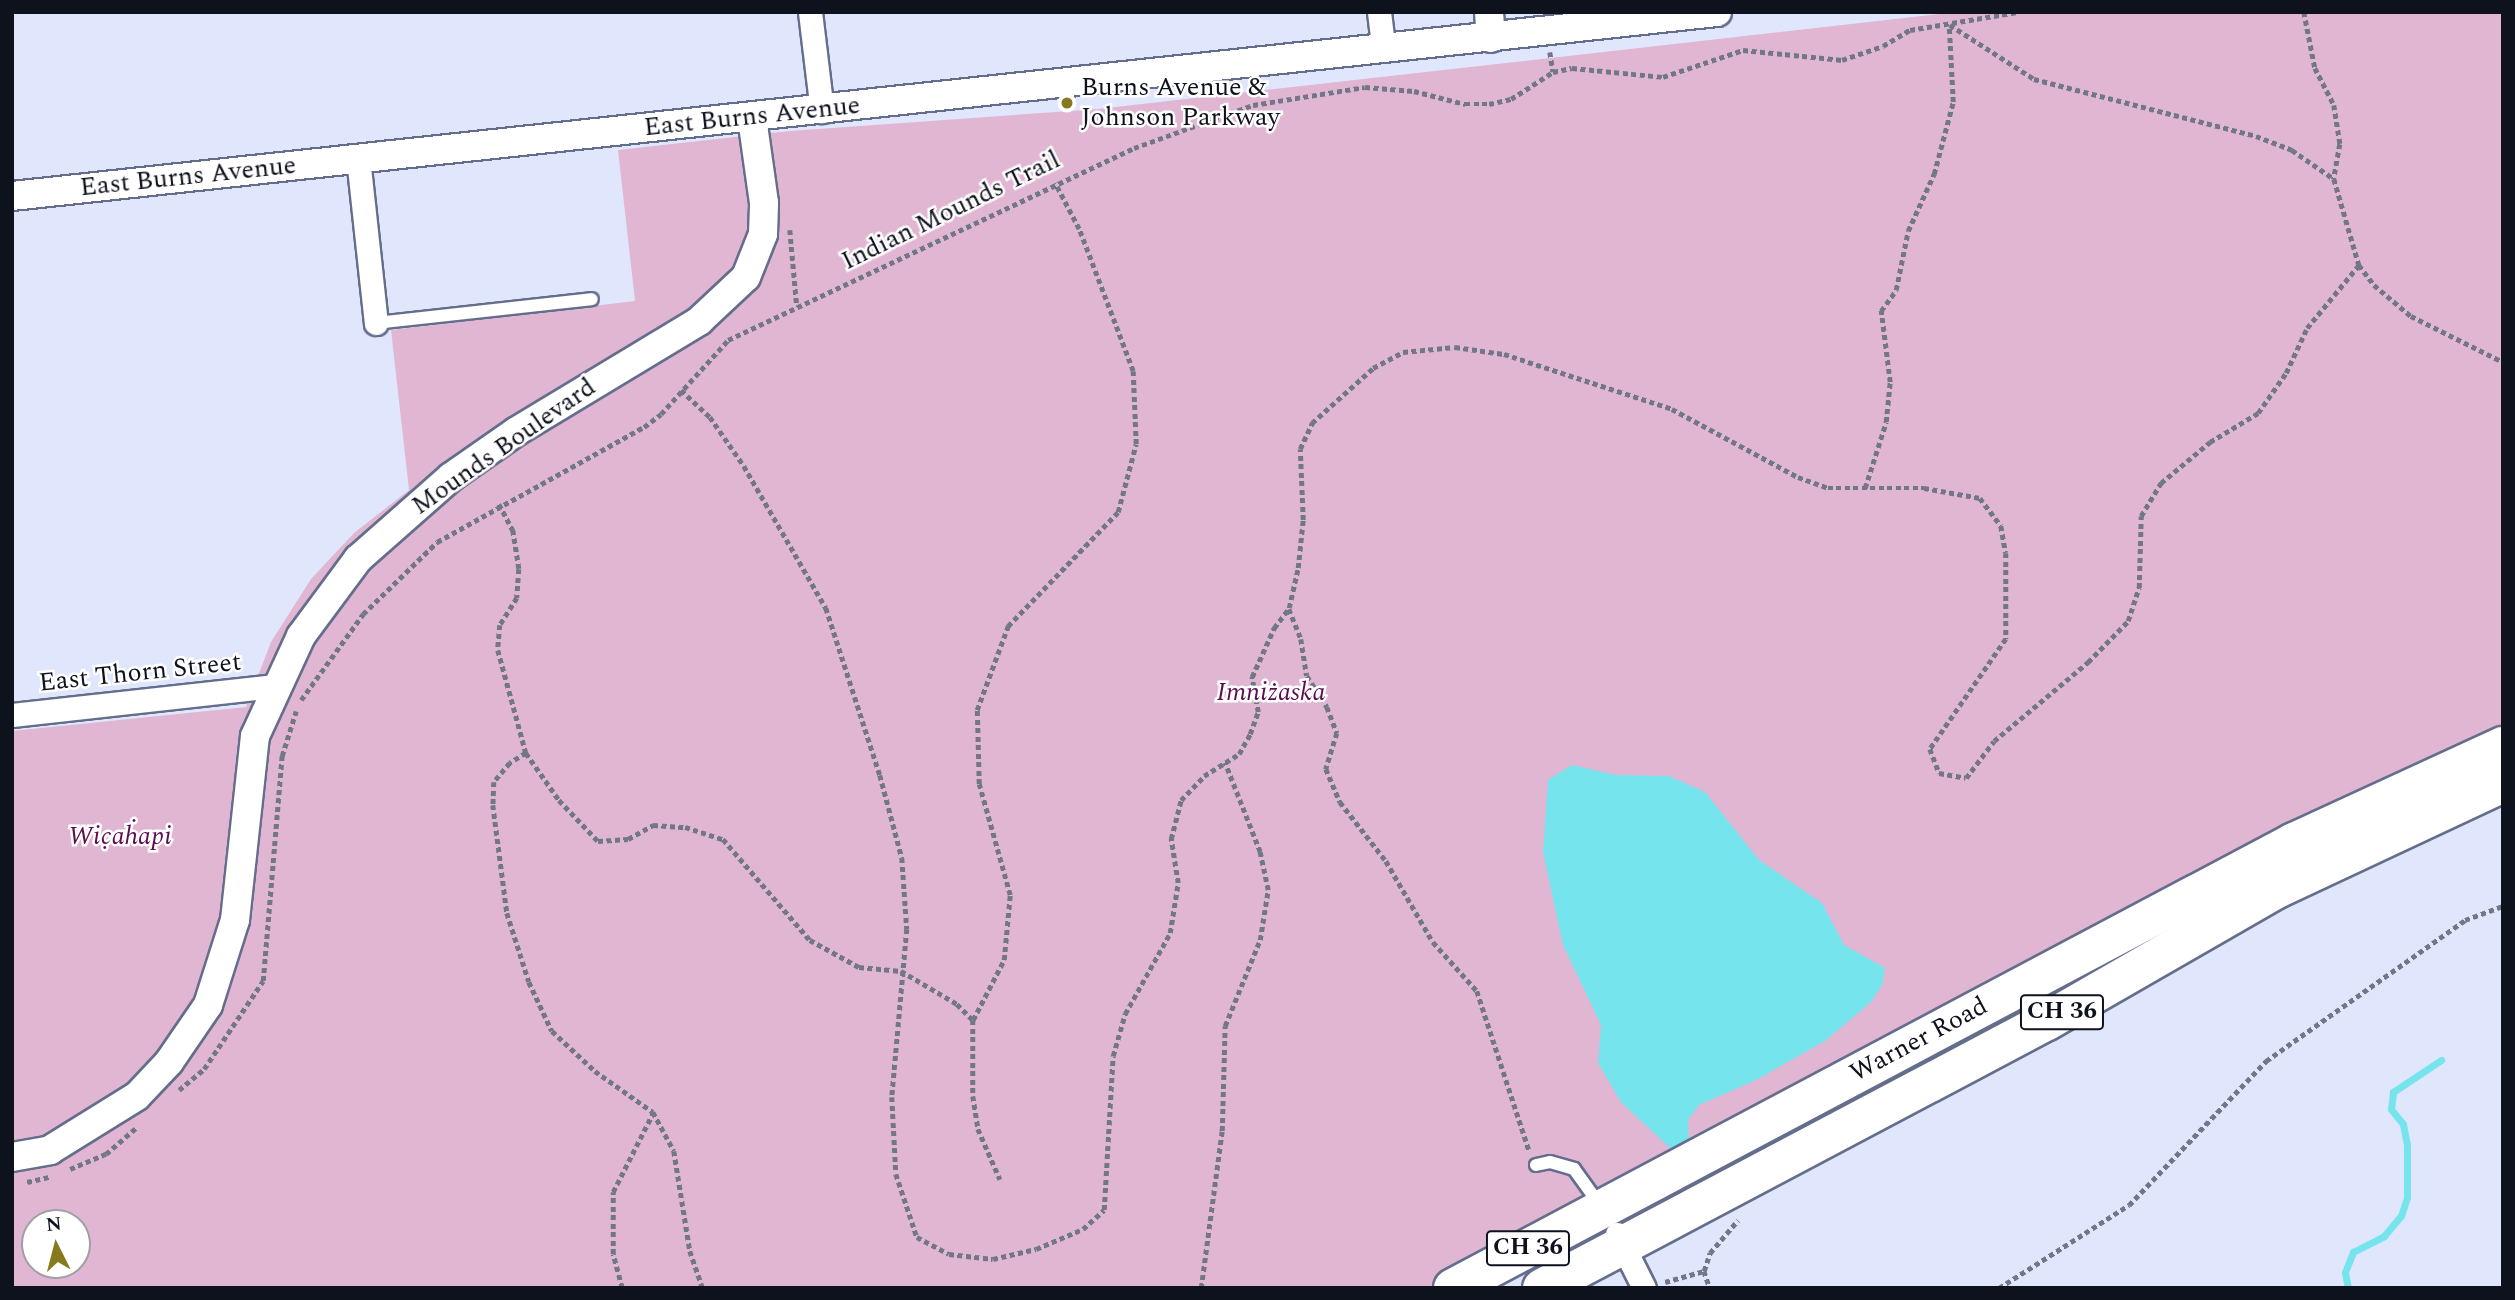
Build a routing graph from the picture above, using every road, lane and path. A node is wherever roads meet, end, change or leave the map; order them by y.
1 (810, 12) edge
2 (1379, 12) edge
3 (1717, 12) edge
4 (2017, 12) edge
5 (2304, 12) edge
6 (1647, 16) edge
7 (1490, 25) edge
8 (1949, 25) junction
9 (1383, 47) junction
10 (1550, 52) dead end
11 (1553, 72) junction
12 (822, 111) junction
13 (752, 118) junction
14 (358, 158) junction
15 (2334, 179) junction
16 (1055, 183) junction
17 (12, 197) edge
18 (2359, 265) junction
19 (592, 299) dead end
20 (376, 323) joint
21 (2503, 362) edge
22 (681, 390) junction
23 (1865, 488) junction
24 (499, 505) junction
25 (1289, 608) junction
26 (275, 687) junction
27 (12, 715) edge
28 (2503, 746) edge
29 (526, 753) junction
30 (1225, 762) junction
31 (2503, 783) edge
32 (2503, 906) edge
33 (901, 971) junction
34 (263, 981) dead end
35 (973, 1020) junction
36 (653, 1112) junction
37 (12, 1157) edge
38 (1536, 1165) joint
39 (1000, 1179) dead end
40 (1602, 1209) junction
41 (1623, 1245) junction
42 (1704, 1271) dead end
43 (622, 1288) edge
44 (704, 1288) edge
45 (1201, 1288) edge
46 (1453, 1288) edge
47 (1542, 1288) edge
48 (1644, 1288) edge
49 (1710, 1288) edge
50 (1999, 1288) edge

1 - 12 street
2 - 9 street
3 - 6 street, East Burns Avenue
4 - 8 path, Indian Mounds Trail
5 - 15 path
6 - 7 street, East Burns Avenue
7 - 9 street, East Burns Avenue
8 - 11 path, Indian Mounds Trail
8 - 15 path
8 - 23 path
9 - 12 street, East Burns Avenue
10 - 11 path
11 - 16 path, Indian Mounds Trail
12 - 13 street, East Burns Avenue
13 - 14 street, East Burns Avenue
13 - 26 street, Mounds Boulevard
14 - 17 street, East Burns Avenue
14 - 20 street
15 - 18 path
16 - 22 path, Indian Mounds Trail
16 - 35 path
18 - 21 path
18 - 23 path
19 - 20 lane
22 - 24 path, Indian Mounds Trail
22 - 33 path
23 - 25 path
24 - 29 path
24 - 34 path, Indian Mounds Trail
25 - 30 path
25 - 38 path
26 - 27 street, East Thorn Street
26 - 37 street, Mounds Boulevard
28 - 40 highway, Warner Road / CH 36
29 - 33 path
29 - 36 path
30 - 33 path
30 - 45 path
31 - 41 highway, Warner Road / CH 36
32 - 50 path
33 - 35 path
35 - 39 path
36 - 43 path
36 - 44 path
38 - 40 lane
40 - 41 street
40 - 46 highway, Warner Road / CH 36
41 - 47 highway, Warner Road / CH 36
41 - 48 street
42 - 49 path

